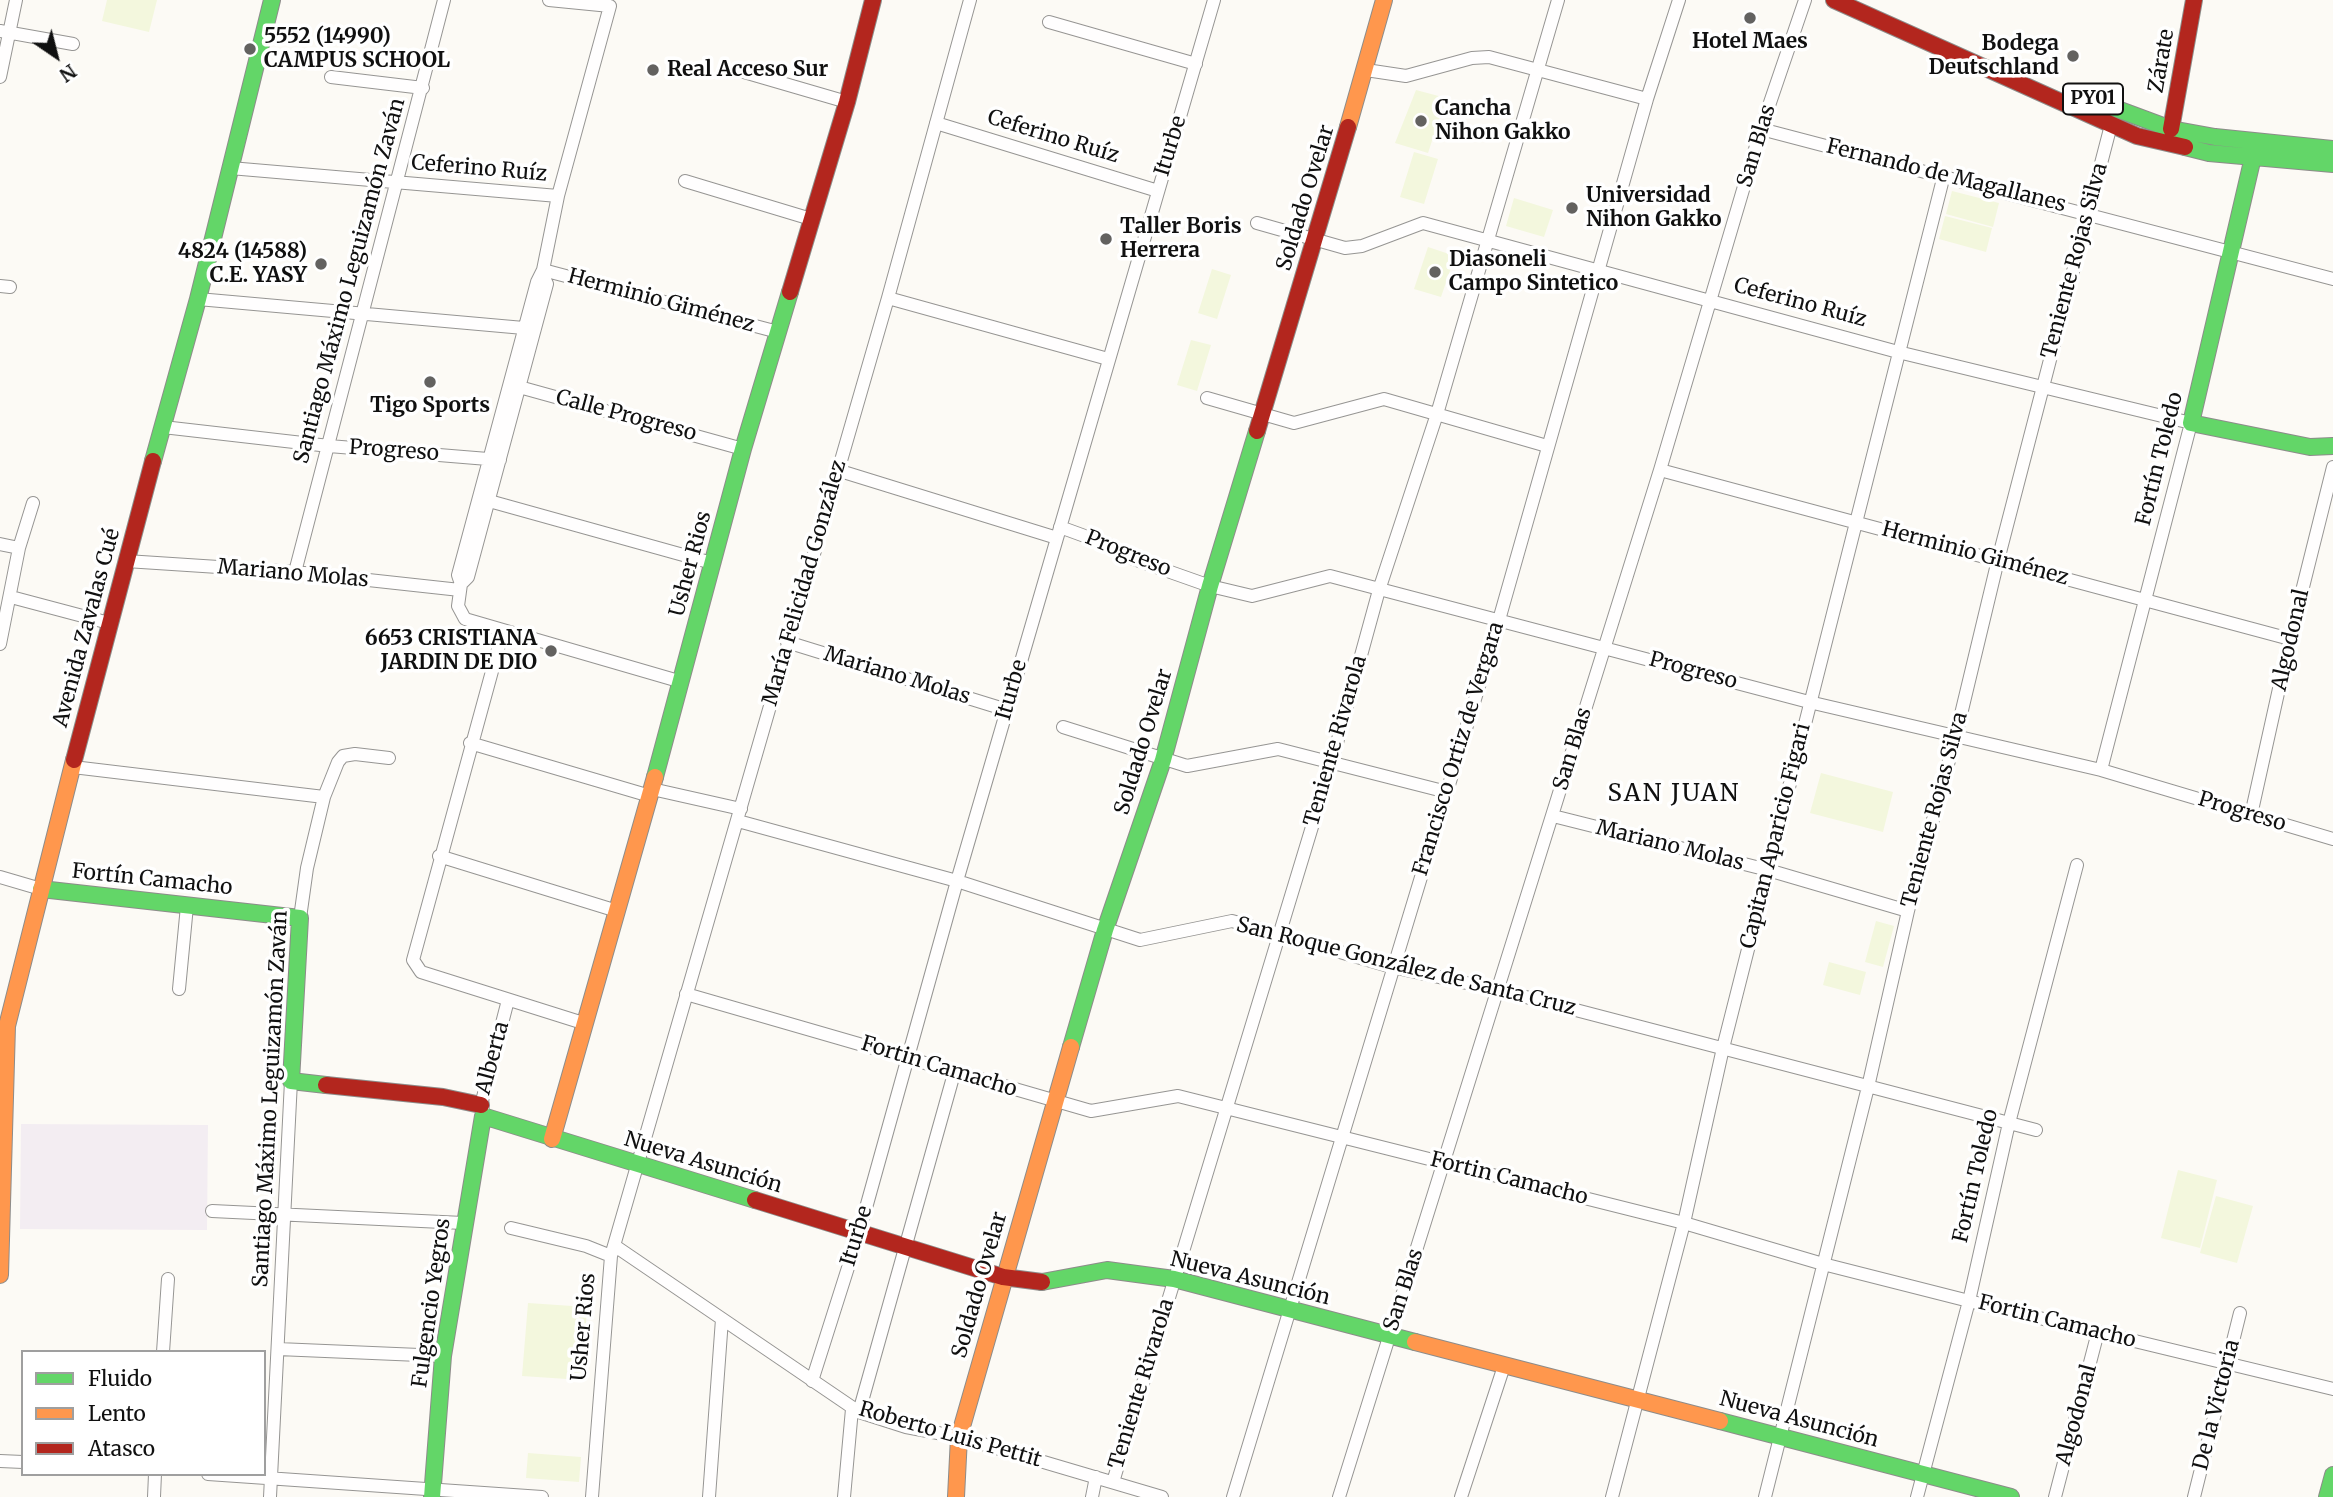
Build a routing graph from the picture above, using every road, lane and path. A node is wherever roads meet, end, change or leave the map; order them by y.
1 (16, 0) edge
2 (272, 0) edge
3 (444, 0) edge
4 (550, 0) edge
5 (873, 0) edge
6 (970, 0) edge
7 (1214, 0) edge
8 (1384, 0) edge
9 (1558, 0) edge
10 (1679, 0) edge
11 (1805, 0) edge
12 (1834, 0) edge
13 (1866, 0) edge
14 (2194, 0) edge
15 (1049, 22) dead end
16 (5, 32) edge
17 (72, 44) dead end
18 (1196, 64) junction
19 (1366, 70) junction
20 (1537, 70) junction
21 (737, 71) dead end
22 (0, 77) edge
23 (331, 77) dead end
24 (422, 88) junction
25 (1647, 99) junction
26 (847, 102) junction
27 (936, 123) junction
28 (2111, 125) junction
29 (1761, 129) junction
30 (2171, 129) junction
31 (2333, 149) edge
32 (2253, 157) junction
33 (2333, 164) edge
34 (230, 169) junction
35 (1944, 175) junction
36 (685, 181) dead end
37 (395, 183) junction
38 (1158, 191) junction
39 (558, 196) junction
40 (2087, 213) junction
41 (811, 219) junction
42 (1257, 223) dead end
43 (1487, 239) junction
44 (1316, 240) junction
45 (2232, 251) junction
46 (543, 272) junction
47 (1598, 272) junction
48 (2333, 279) edge
49 (888, 298) junction
50 (198, 299) junction
51 (1709, 299) junction
52 (362, 314) junction
53 (530, 328) junction
54 (778, 332) junction
55 (1898, 352) junction
56 (1108, 359) junction
57 (2043, 385) junction
58 (514, 386) junction
59 (1207, 398) dead end
60 (1262, 414) junction
61 (1437, 414) junction
62 (2191, 423) junction
63 (163, 427) junction
64 (329, 446) junction
65 (1547, 446) junction
66 (2333, 446) edge
67 (2310, 447) junction
68 (743, 449) junction
69 (494, 459) junction
70 (2333, 461) edge
71 (2333, 467) edge
72 (838, 470) junction
73 (1660, 470) junction
74 (484, 499) junction
75 (33, 503) dead end
76 (1855, 523) junction
77 (1058, 532) junction
78 (0, 544) edge
79 (19, 548) junction
80 (1998, 560) junction
81 (126, 561) junction
82 (712, 563) junction
83 (295, 572) junction
84 (1210, 586) junction
85 (461, 587) junction
86 (1380, 590) junction
87 (11, 597) junction
88 (2145, 600) junction
89 (1499, 620) junction
90 (109, 623) junction
91 (503, 631) junction
92 (2290, 639) junction
93 (786, 642) junction
94 (0, 644) edge
95 (1604, 646) junction
96 (682, 681) junction
97 (1809, 702) junction
98 (1007, 710) junction
99 (1062, 727) dead end
100 (1956, 735) junction
101 (470, 743) junction
102 (389, 758) dead end
103 (1163, 760) junction
104 (1332, 761) junction
105 (73, 767) junction
106 (2101, 770) junction
107 (1447, 792) junction
108 (651, 793) junction
109 (324, 797) junction
110 (739, 815) junction
111 (2251, 815) junction
112 (1553, 816) junction
113 (2333, 839) edge
114 (439, 856) junction
115 (2077, 865) dead end
116 (1768, 870) junction
117 (0, 877) edge
118 (957, 881) junction
119 (41, 889) junction
120 (187, 906) junction
121 (617, 911) junction
122 (1908, 911) junction
123 (300, 918) junction
124 (1105, 930) junction
125 (1278, 933) junction
126 (1392, 967) junction
127 (179, 989) dead end
128 (1499, 990) junction
129 (686, 994) junction
130 (508, 1000) junction
131 (583, 1023) junction
132 (3, 1026) edge
133 (1723, 1048) junction
134 (908, 1057) junction
135 (955, 1070) junction
136 (291, 1081) junction
137 (1868, 1087) junction
138 (1056, 1102) junction
139 (1227, 1109) junction
140 (482, 1111) junction
141 (2009, 1123) junction
142 (2036, 1130) dead end
143 (1341, 1138) junction
144 (552, 1139) junction
145 (1446, 1163) junction
146 (636, 1164) junction
147 (212, 1211) dead end
148 (285, 1214) junction
149 (463, 1223) junction
150 (1684, 1223) junction
151 (511, 1228) dead end
152 (859, 1233) junction
153 (1, 1242) edge
154 (904, 1247) junction
155 (613, 1251) junction
156 (1823, 1264) junction
157 (0, 1275) edge
158 (1003, 1277) junction
159 (168, 1279) dead end
160 (1174, 1279) junction
161 (1969, 1301) junction
162 (1290, 1311) junction
163 (2240, 1313) dead end
164 (722, 1319) junction
165 (2098, 1332) junction
166 (1389, 1336) junction
167 (278, 1349) junction
168 (163, 1350) edge
169 (443, 1356) junction
170 (2227, 1364) junction
171 (1504, 1366) junction
172 (812, 1381) junction
173 (2333, 1389) edge
174 (1636, 1399) junction
175 (856, 1410) junction
176 (959, 1437) junction
177 (1781, 1437) junction
178 (0, 1461) edge
179 (21, 1462) edge
180 (1923, 1475) junction
181 (2333, 1475) edge
182 (155, 1476) edge
183 (229, 1476) edge
184 (1096, 1477) junction
185 (271, 1480) junction
186 (1113, 1482) junction
187 (433, 1493) edge
188 (154, 1497) edge
189 (270, 1497) edge
190 (541, 1497) edge
191 (592, 1497) edge
192 (709, 1497) edge
193 (844, 1497) edge
194 (956, 1497) edge
195 (1092, 1497) edge
196 (1162, 1497) edge
197 (1233, 1497) edge
198 (1339, 1497) edge
199 (1461, 1497) edge
200 (1612, 1497) edge
201 (1765, 1497) edge
202 (1917, 1497) edge
203 (2011, 1497) edge
204 (2055, 1497) edge
205 (2194, 1497) edge
206 (2327, 1497) edge

1 - 16 street
2 - 34 main road, Avenida Zavalas Cué
3 - 24 street, Santiago Máximo Leguizamón Zaván
4 - 39 street
5 - 26 main road, Usher Rios
6 - 27 street, María Felicidad González
7 - 18 street, Iturbe
8 - 19 main road, Soldado Ovelar
9 - 20 street, Teniente Rivarola
10 - 25 street, Francisco Ortiz de Vergara
11 - 29 street, San Blas
12 - 28 main road, PY01
13 - 30 main road, PY01
14 - 30 main road, Zárate
15 - 18 street
16 - 17 street
16 - 22 street
18 - 38 street, Iturbe
19 - 20 street
19 - 44 main road, Soldado Ovelar
20 - 25 street
20 - 43 street, Teniente Rivarola
21 - 26 street
23 - 24 street
24 - 37 street, Santiago Máximo Leguizamón Zaván
25 - 47 street, Francisco Ortiz de Vergara
26 - 41 main road, Usher Rios
27 - 38 street, Ceferino Ruíz
27 - 49 street, María Felicidad González
28 - 32 main road, PY01
28 - 40 street, Teniente Rojas Silva
29 - 35 street, Fernando de Magallanes
29 - 51 street, San Blas
30 - 31 main road, PY01
32 - 33 main road, PY01
32 - 45 main road, Fortín Toledo
34 - 37 street, Ceferino Ruíz
34 - 50 main road, Avenida Zavalas Cué
35 - 40 street, Fernando de Magallanes
35 - 55 street, Capitan Aparicio Figari
36 - 41 street
37 - 39 street, Ceferino Ruíz
37 - 52 street, Santiago Máximo Leguizamón Zaván
38 - 56 street, Iturbe
39 - 46 street
40 - 45 street, Fernando de Magallanes
40 - 57 street, Teniente Rojas Silva
41 - 54 main road, Usher Rios
42 - 44 street, Ceferino Ruíz
43 - 44 street, Ceferino Ruíz
43 - 47 street, Ceferino Ruíz
43 - 61 street, Teniente Rivarola
44 - 60 main road, Soldado Ovelar
45 - 48 street, Fernando de Magallanes
45 - 62 main road, Fortín Toledo
46 - 53 street
46 - 54 street, Herminio Giménez
47 - 51 street, Ceferino Ruíz
47 - 65 street, Francisco Ortiz de Vergara
49 - 56 street
49 - 72 street, María Felicidad González
50 - 52 street
50 - 63 main road, Avenida Zavalas Cué
51 - 55 street, Ceferino Ruíz
51 - 73 street, San Blas
52 - 53 street
52 - 64 street, Santiago Máximo Leguizamón Zaván
53 - 58 street
54 - 68 main road, Usher Rios
55 - 57 street, Ceferino Ruíz
55 - 76 street, Capitan Aparicio Figari
56 - 77 street, Iturbe
57 - 62 street, Ceferino Ruíz
57 - 80 street, Teniente Rojas Silva
58 - 68 street, Calle Progreso
58 - 69 street
59 - 60 street
60 - 61 street
60 - 84 main road, Soldado Ovelar
61 - 65 street
61 - 86 street, Teniente Rivarola
62 - 67 main road, Ceferino Ruíz
62 - 88 street, Fortín Toledo
63 - 64 street, Progreso
63 - 81 main road, Avenida Zavalas Cué
64 - 69 street, Progreso
64 - 83 street, Santiago Máximo Leguizamón Zaván
65 - 89 street, Francisco Ortiz de Vergara
66 - 67 main road
67 - 70 street, Ceferino Ruíz
68 - 82 main road, Usher Rios
69 - 74 street
71 - 92 street, Algodonal
72 - 77 street, Progreso
72 - 93 street, María Felicidad González
73 - 76 street, Herminio Giménez
73 - 95 street, San Blas
74 - 82 street
74 - 85 street
75 - 79 street
76 - 80 street, Herminio Giménez
76 - 97 street, Capitan Aparicio Figari
77 - 84 street, Progreso
77 - 98 street, Iturbe
78 - 79 street
79 - 87 street
80 - 88 street, Herminio Giménez
80 - 100 street, Teniente Rojas Silva
81 - 83 street, Mariano Molas
81 - 90 main road, Avenida Zavalas Cué
82 - 96 main road, Usher Rios
83 - 85 street, Mariano Molas
84 - 86 street, Progreso
84 - 103 main road, Soldado Ovelar
85 - 91 street
86 - 89 street, Progreso
86 - 104 street, Teniente Rivarola
87 - 90 street
87 - 94 street
88 - 92 street, Herminio Giménez
88 - 106 street, Fortín Toledo
89 - 95 street, Progreso
89 - 107 street, Francisco Ortiz de Vergara
90 - 105 main road, Avenida Zavalas Cué
91 - 96 street
91 - 101 street
92 - 111 street, Algodonal
93 - 98 street, Mariano Molas
93 - 110 street, María Felicidad González
95 - 97 street, Progreso
95 - 112 street, San Blas
96 - 108 main road, Usher Rios
97 - 100 street, Progreso
97 - 116 street, Capitan Aparicio Figari
98 - 118 street, Iturbe
99 - 103 street
100 - 106 street, Progreso
100 - 122 street, Teniente Rojas Silva
101 - 108 street, San Roque González de Santa Cruz
101 - 114 street
102 - 109 street, Santiago Máximo Leguizamón Zaván
103 - 104 street
103 - 124 main road, Soldado Ovelar
104 - 107 street
104 - 125 street, Teniente Rivarola
105 - 109 street
105 - 119 main road, Avenida Zavalas Cué
106 - 111 street, Progreso
107 - 126 street, Francisco Ortiz de Vergara
108 - 110 street, San Roque González de Santa Cruz
108 - 121 main road, Usher Rios
109 - 123 street, Santiago Máximo Leguizamón Zaván
110 - 118 street, San Roque González de Santa Cruz
110 - 129 street, María Felicidad González
111 - 113 street, Progreso
112 - 116 street, Mariano Molas
112 - 128 street, San Blas
114 - 121 street
114 - 130 street
115 - 141 street, Fortín Toledo
116 - 122 street, Mariano Molas
116 - 133 street, Capitan Aparicio Figari
117 - 119 street, Fortín Camacho
118 - 124 street, San Roque González de Santa Cruz
118 - 134 street, Iturbe
119 - 120 main road, Fortín Camacho
119 - 132 main road, Avenida Zavalas Cué
120 - 123 main road, Fortín Camacho
120 - 127 street
121 - 131 main road, Usher Rios
122 - 137 street, Teniente Rojas Silva
123 - 136 main road, Santiago Máximo Leguizamón Zaván
124 - 125 street, San Roque González de Santa Cruz
124 - 138 main road, Soldado Ovelar
125 - 126 street, San Roque González de Santa Cruz
125 - 139 street, Teniente Rivarola
126 - 128 street, San Roque González de Santa Cruz
126 - 143 street, Francisco Ortiz de Vergara
128 - 133 street, San Roque González de Santa Cruz
128 - 145 street, San Blas
129 - 134 street, Fortin Camacho
129 - 146 street, María Felicidad González
130 - 131 street
130 - 140 street, Alberta
131 - 144 main road, Usher Rios
132 - 153 main road, Avenida Zavalas Cué
133 - 137 street, San Roque González de Santa Cruz
133 - 150 street, Capitan Aparicio Figari
134 - 135 street, Fortin Camacho
134 - 152 street, Iturbe
135 - 138 street, Fortin Camacho
135 - 154 street
136 - 140 main road, Nueva Asunción
136 - 148 street, Santiago Máximo Leguizamón Zaván
137 - 141 street, San Roque González de Santa Cruz
137 - 156 street, Teniente Rojas Silva
138 - 139 street, Fortin Camacho
138 - 158 main road, Soldado Ovelar
139 - 143 street, Fortin Camacho
139 - 160 street, Teniente Rivarola
140 - 144 main road, Nueva Asunción
140 - 149 main road, Fulgencio Yegros
141 - 142 street, San Roque González de Santa Cruz
141 - 161 street, Fortín Toledo
143 - 145 street, Fortin Camacho
143 - 162 street, Francisco Ortiz de Vergara
144 - 146 main road, Nueva Asunción
145 - 150 street, Fortin Camacho
145 - 166 street, San Blas
146 - 152 main road, Nueva Asunción
146 - 155 street, Usher Rios
147 - 148 street
148 - 149 street
148 - 167 street, Santiago Máximo Leguizamón Zaván
149 - 169 main road, Fulgencio Yegros
150 - 156 street, Fortin Camacho
150 - 174 street, Capitan Aparicio Figari
151 - 155 street, Roberto Luis Pettit
152 - 154 main road, Nueva Asunción
152 - 172 street, Iturbe
153 - 157 main road, Avenida Zavalas Cué
154 - 158 main road, Nueva Asunción
154 - 175 street
155 - 164 street, Roberto Luis Pettit
155 - 191 street, Usher Rios
156 - 161 street, Fortin Camacho
156 - 177 street, Teniente Rojas Silva
158 - 160 main road, Nueva Asunción
158 - 176 main road, Soldado Ovelar
159 - 168 street
160 - 162 main road, Nueva Asunción
160 - 186 street, Teniente Rivarola
161 - 165 street, Fortin Camacho
161 - 180 street, Fortín Toledo
162 - 166 main road, Nueva Asunción
162 - 197 street, Francisco Ortiz de Vergara
163 - 170 street, De la Victoria
164 - 172 street, Roberto Luis Pettit
164 - 192 street
165 - 170 street, Fortin Camacho
165 - 204 street, Algodonal
166 - 171 main road, Nueva Asunción
166 - 198 street, San Blas
167 - 169 street
167 - 185 street, Santiago Máximo Leguizamón Zaván
169 - 187 main road, Fulgencio Yegros
170 - 173 street, Fortin Camacho
170 - 205 street, De la Victoria
171 - 174 main road, Nueva Asunción
171 - 199 street
172 - 175 street, Roberto Luis Pettit
174 - 177 main road, Nueva Asunción
174 - 200 street, Capitan Aparicio Figari
175 - 176 street, Roberto Luis Pettit
175 - 193 street
176 - 184 street, Roberto Luis Pettit
176 - 194 main road, Soldado Ovelar
177 - 180 main road, Nueva Asunción
177 - 201 street, Teniente Rojas Silva
178 - 179 street
180 - 202 street, Fortín Toledo
180 - 203 main road, Nueva Asunción
181 - 206 main road
182 - 188 street
183 - 185 street
184 - 186 street, Roberto Luis Pettit
184 - 195 street, Teniente Rivarola
185 - 187 street
185 - 189 street, Santiago Máximo Leguizamón Zaván
186 - 196 street, Roberto Luis Pettit
187 - 190 street

